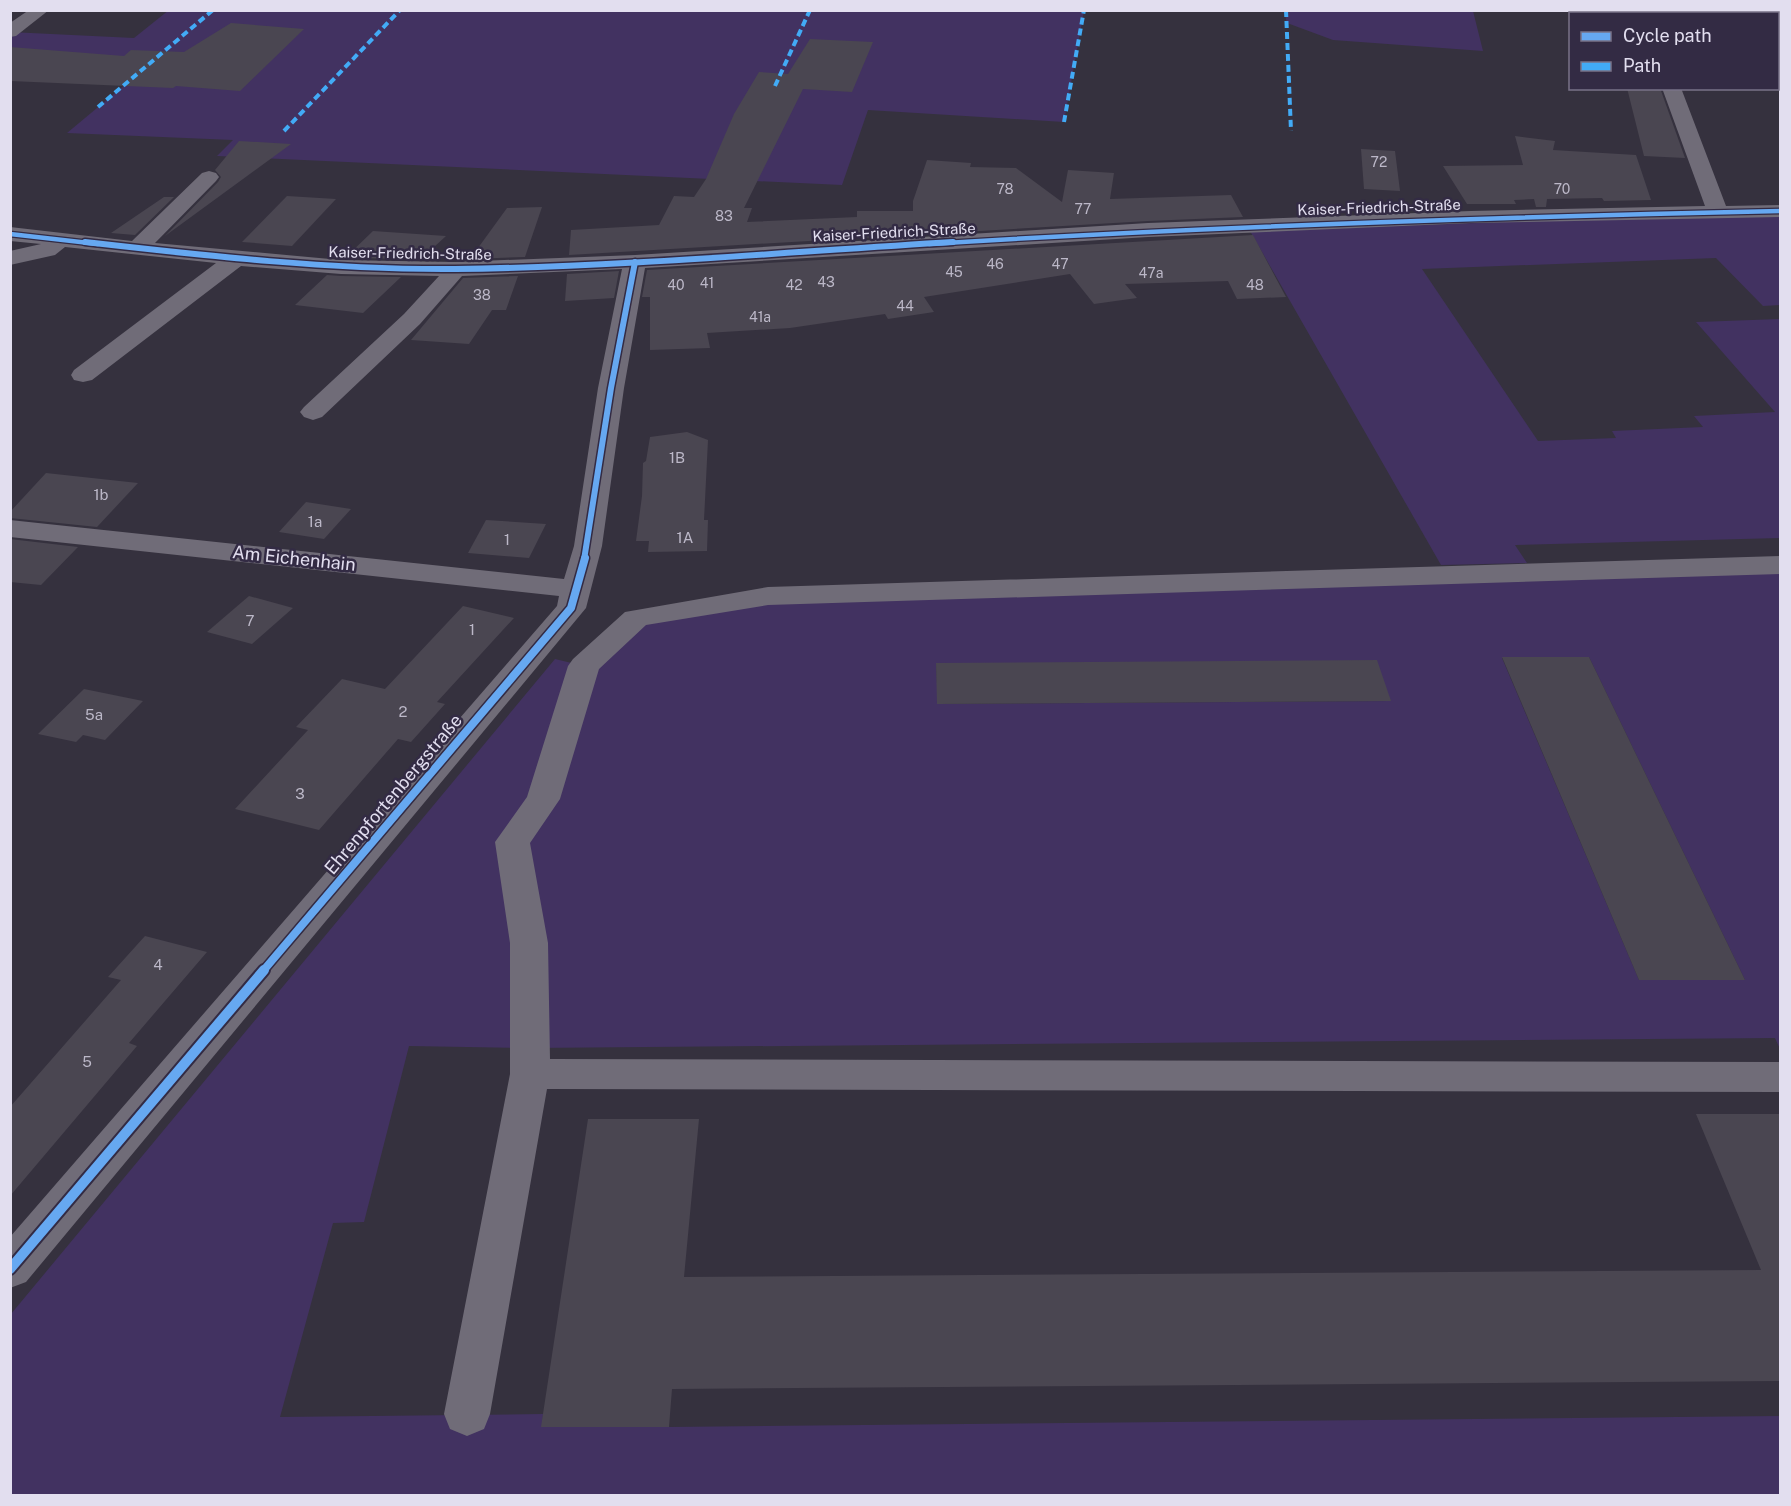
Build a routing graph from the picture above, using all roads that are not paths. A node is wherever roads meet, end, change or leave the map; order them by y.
1 (41, 10) edge
2 (1689, 10) edge
3 (1706, 12) edge
4 (10, 32) edge
5 (1672, 90) edge
6 (209, 177) dead end
7 (1780, 211) edge
8 (1718, 212) junction
9 (10, 234) edge
10 (61, 239) junction
11 (138, 247) junction
12 (237, 258) junction
13 (634, 262) junction
14 (13, 266) edge
15 (455, 269) junction
16 (83, 375) dead end
17 (314, 412) dead end
18 (10, 528) edge
19 (1780, 565) edge
20 (577, 589) junction
21 (530, 1074) junction
22 (1780, 1077) edge
23 (10, 1269) edge
24 (466, 1414) dead end

1 - 4 street
2 - 3 street
5 - 8 street
6 - 11 street
7 - 8 street, Kaiser-Friedrich-Straße
8 - 13 street, Kaiser-Friedrich-Straße
9 - 10 street, Kaiser-Friedrich-Straße
10 - 11 street, Kaiser-Friedrich-Straße
10 - 14 street
11 - 12 street, Kaiser-Friedrich-Straße
12 - 15 street, Kaiser-Friedrich-Straße
12 - 16 street
13 - 15 street, Kaiser-Friedrich-Straße
13 - 20 street, Ehrenpfortenbergstraße
15 - 17 street
18 - 20 street, Am Eichenhain
19 - 21 street
20 - 23 street, Ehrenpfortenbergstraße
21 - 22 street
21 - 24 street

